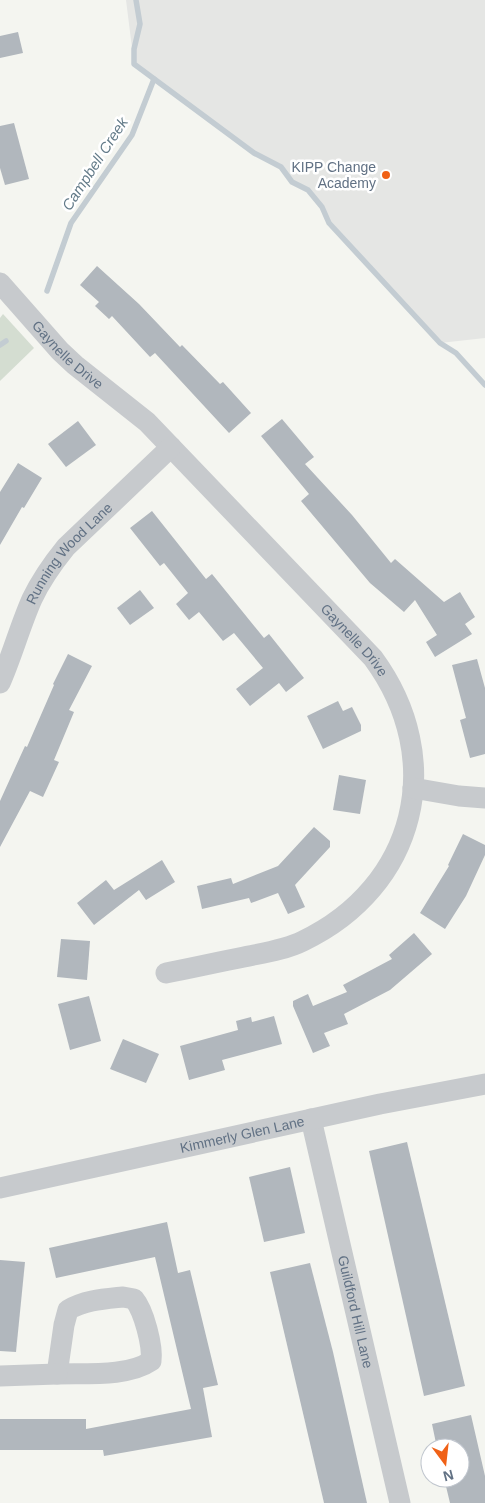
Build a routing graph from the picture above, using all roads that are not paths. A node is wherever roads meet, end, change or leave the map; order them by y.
1 (0, 283) edge
2 (170, 447) junction
3 (0, 683) edge
4 (413, 788) junction
5 (485, 798) edge
6 (166, 973) dead end
7 (485, 1084) edge
8 (311, 1119) junction
9 (0, 1188) edge
10 (57, 1374) junction
11 (0, 1376) edge
12 (400, 1503) edge

1 - 2 street, Gaynelle Drive
2 - 3 street, Running Wood Lane
2 - 4 street, Gaynelle Drive
4 - 5 street
4 - 6 street, Gaynelle Drive
7 - 8 street, Kimmerly Glen Lane
8 - 9 street, Kimmerly Glen Lane
8 - 12 street, Guildford Hill Lane
10 - 10 street
10 - 11 street

